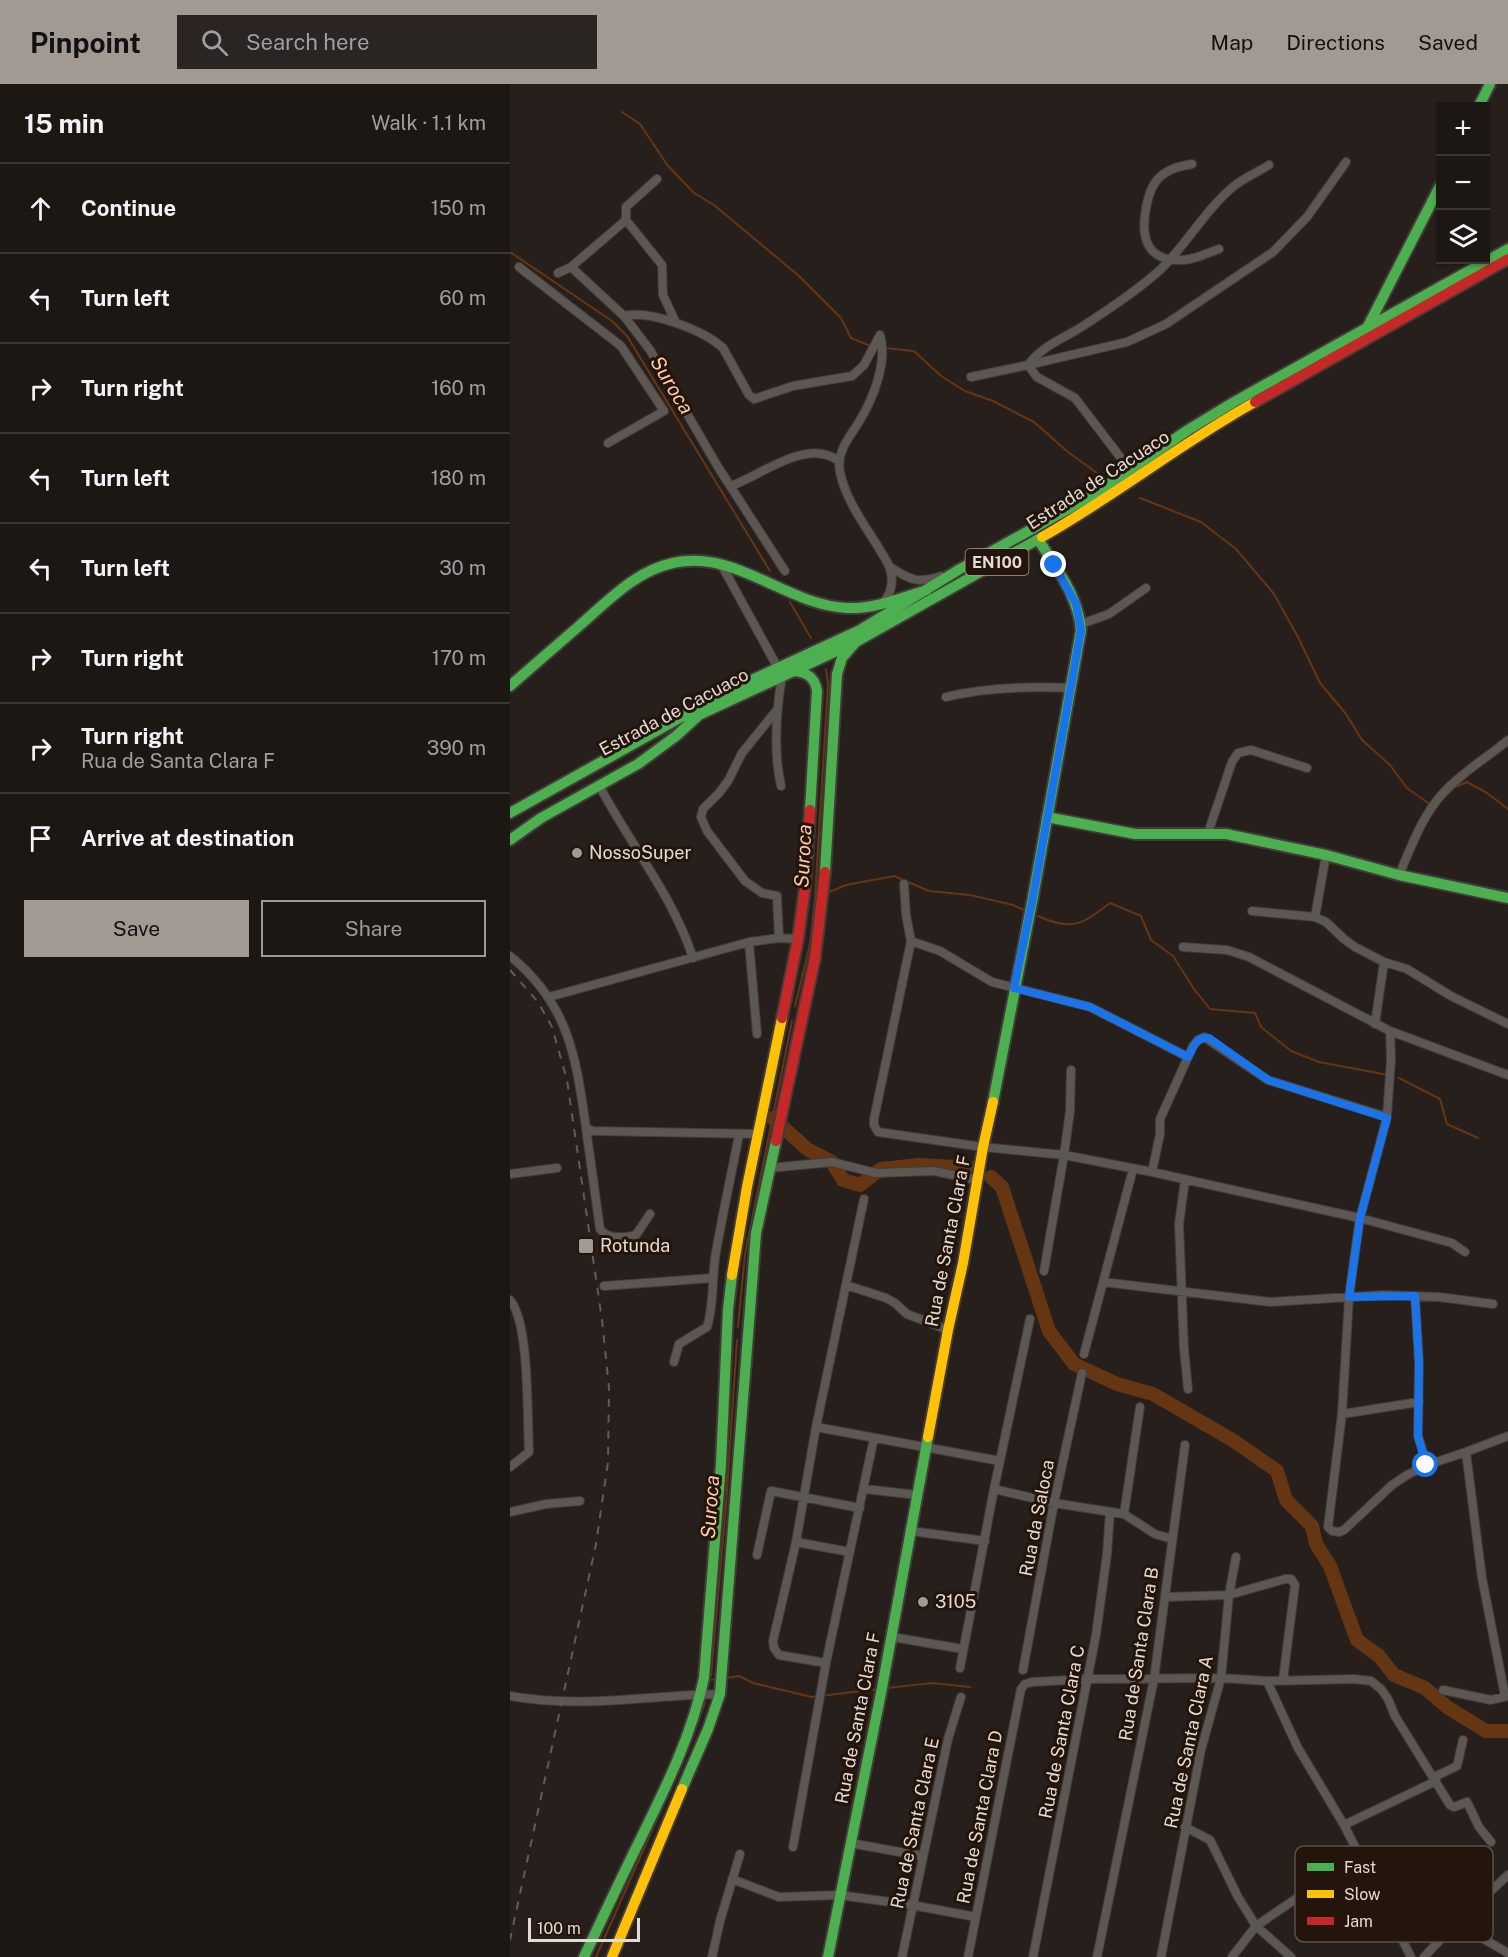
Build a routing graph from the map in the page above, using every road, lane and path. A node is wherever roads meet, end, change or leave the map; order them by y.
1 (1490, 84) edge
2 (1481, 102) edge
3 (1346, 162) dead end
4 (1192, 164) dead end
5 (1269, 165) dead end
6 (657, 179) dead end
7 (1436, 194) edge
8 (626, 220) junction
9 (1219, 249) dead end
10 (1508, 249) edge
11 (1170, 259) junction
12 (1508, 260) edge
13 (519, 267) dead end
14 (571, 267) junction
15 (558, 273) dead end
16 (624, 316) junction
17 (676, 323) junction
18 (1367, 328) junction
19 (1028, 366) junction
20 (971, 377) dead end
21 (608, 443) dead end
22 (839, 461) junction
23 (1130, 470) junction
24 (731, 486) junction
25 (1038, 539) junction
26 (720, 563) junction
27 (890, 567) junction
28 (960, 569) junction
29 (785, 571) dead end
30 (1146, 588) dead end
31 (927, 590) junction
32 (883, 603) junction
33 (1082, 624) junction
34 (856, 642) junction
35 (827, 650) junction
36 (814, 657) junction
37 (793, 671) junction
38 (780, 672) junction
39 (510, 686) edge
40 (1071, 688) junction
41 (946, 697) dead end
42 (776, 711) junction
43 (699, 715) junction
44 (1508, 740) edge
45 (1307, 768) dead end
46 (781, 786) dead end
47 (600, 787) junction
48 (510, 813) edge
49 (1047, 817) junction
50 (510, 820) edge
51 (1209, 832) junction
52 (510, 840) edge
53 (1326, 855) junction
54 (1399, 875) junction
55 (904, 885) dead end
56 (1508, 898) edge
57 (1252, 911) dead end
58 (1316, 917) junction
59 (779, 938) junction
60 (798, 939) junction
61 (911, 941) junction
62 (748, 942) junction
63 (1183, 947) dead end
64 (510, 956) edge
65 (693, 958) junction
66 (1384, 962) junction
67 (1014, 988) junction
68 (549, 997) junction
69 (783, 1012) junction
70 (802, 1016) junction
71 (1375, 1024) junction
72 (1508, 1024) edge
73 (1389, 1031) junction
74 (757, 1034) dead end
75 (1188, 1057) junction
76 (1071, 1070) dead end
77 (1508, 1075) edge
78 (1387, 1118) junction
79 (586, 1128) junction
80 (759, 1134) junction
81 (739, 1135) junction
82 (983, 1147) junction
83 (1064, 1155) junction
84 (557, 1168) dead end
85 (770, 1168) junction
86 (1133, 1168) junction
87 (1152, 1172) junction
88 (510, 1174) edge
89 (977, 1179) junction
90 (1185, 1180) junction
91 (864, 1199) dead end
92 (650, 1215) dead end
93 (1360, 1218) junction
94 (1465, 1252) dead end
95 (1044, 1271) dead end
96 (713, 1278) junction
97 (1103, 1282) junction
98 (604, 1286) dead end
99 (846, 1286) junction
100 (1182, 1293) junction
101 (1415, 1296) junction
102 (1349, 1297) junction
103 (510, 1300) edge
104 (1493, 1304) dead end
105 (1030, 1318) dead end
106 (948, 1330) junction
107 (727, 1335) junction
108 (747, 1335) junction
109 (1084, 1354) dead end
110 (674, 1362) dead end
111 (1082, 1373) dead end
112 (1188, 1389) dead end
113 (1419, 1402) junction
114 (1140, 1407) dead end
115 (1342, 1414) junction
116 (816, 1427) junction
117 (1508, 1436) edge
118 (874, 1438) junction
119 (1185, 1445) dead end
120 (926, 1448) junction
121 (1466, 1452) junction
122 (1000, 1461) junction
123 (1426, 1465) junction
124 (510, 1467) edge
125 (864, 1489) junction
126 (994, 1489) junction
127 (918, 1495) junction
128 (804, 1497) junction
129 (580, 1501) dead end
130 (1054, 1503) junction
131 (860, 1508) junction
132 (510, 1512) edge
133 (1110, 1512) junction
134 (1124, 1514) junction
135 (911, 1531) junction
136 (1172, 1539) junction
137 (985, 1541) junction
138 (796, 1542) junction
139 (850, 1552) junction
140 (757, 1555) dead end
141 (1236, 1557) dead end
142 (1229, 1595) junction
143 (1166, 1597) junction
144 (891, 1637) junction
145 (963, 1649) junction
146 (826, 1663) junction
147 (960, 1668) dead end
148 (1023, 1670) dead end
149 (1221, 1678) junction
150 (1087, 1679) junction
151 (1154, 1679) junction
152 (1283, 1680) junction
153 (1267, 1681) junction
154 (1443, 1690) dead end
155 (701, 1694) junction
156 (720, 1694) junction
157 (510, 1696) edge
158 (1507, 1696) edge
159 (962, 1697) dead end
160 (1463, 1740) dead end
161 (1435, 1779) junction
162 (1344, 1825) junction
163 (1185, 1827) junction
164 (1491, 1842) dead end
165 (850, 1843) junction
166 (1355, 1846) edge
167 (793, 1847) dead end
168 (740, 1854) dead end
169 (922, 1856) junction
170 (1508, 1875) edge
171 (732, 1879) junction
172 (1493, 1889) edge
173 (839, 1895) junction
174 (1295, 1899) edge
175 (912, 1905) junction
176 (976, 1917) junction
177 (1256, 1926) junction
178 (1403, 1942) edge
179 (1438, 1942) edge
180 (1489, 1942) edge
181 (1508, 1953) edge
182 (584, 1957) edge
183 (612, 1957) edge
184 (712, 1957) edge
185 (828, 1957) edge
186 (902, 1957) edge
187 (968, 1957) edge
188 (1033, 1957) edge
189 (1097, 1957) edge
190 (1161, 1957) edge
191 (1232, 1957) edge
192 (1291, 1957) edge
193 (1411, 1957) edge
194 (1424, 1957) edge

1 - 2 main road
3 - 19 street
4 - 11 street
5 - 11 street
6 - 8 street
7 - 18 main road
8 - 14 street
8 - 17 street
9 - 11 street
10 - 18 main road, Estrada de Cacuaco / EN100
11 - 19 street
12 - 25 main road, Estrada de Cacuaco / EN100
13 - 21 street
14 - 15 street
14 - 16 street
16 - 17 street
16 - 24 street
17 - 22 street
18 - 23 main road, Estrada de Cacuaco / EN100
19 - 20 street
19 - 23 street
22 - 24 street
22 - 27 street
23 - 28 main road, Estrada de Cacuaco / EN100
24 - 29 street
25 - 33 main road, Rua de Santa Clara F
25 - 34 main road, Estrada de Cacuaco / EN100
26 - 32 main road, Estrada de Cacuaco
26 - 38 street
26 - 39 main road, Estrada de Cacuaco
27 - 28 street
27 - 32 street
28 - 31 main road, Estrada de Cacuaco
30 - 33 street
31 - 32 main road, Estrada de Cacuaco
31 - 35 main road, Estrada de Cacuaco
33 - 40 main road, Rua de Santa Clara F
34 - 35 main road, Estrada de Cacuaco / EN100
34 - 70 main road
35 - 36 main road, Estrada de Cacuaco / EN100
36 - 37 main road, Estrada de Cacuaco / EN100
36 - 38 main road, Estrada de Cacuaco
37 - 38 main road, Estrada de Cacuaco / EN100
37 - 60 main road
38 - 42 street
38 - 43 main road, Estrada de Cacuaco / EN100
38 - 48 main road, Estrada de Cacuaco
40 - 41 street
40 - 49 main road, Rua de Santa Clara F
42 - 46 street
42 - 59 street
43 - 47 main road, EN100
43 - 50 main road, Estrada de Cacuaco
44 - 54 street
45 - 51 street
47 - 52 main road, EN100
47 - 65 street
49 - 51 main road
49 - 67 main road, Rua de Santa Clara F
51 - 53 main road
53 - 54 main road
53 - 58 street
54 - 56 main road
55 - 61 street
57 - 58 street
58 - 66 street
59 - 60 street
59 - 62 street
60 - 69 main road
61 - 67 street
61 - 82 street
62 - 65 street
62 - 74 street
63 - 71 street
64 - 68 street
65 - 68 street
66 - 71 street
66 - 72 street
67 - 75 street
67 - 82 main road, Rua de Santa Clara F
68 - 79 street
69 - 70 main road
69 - 80 main road
70 - 85 main road
71 - 73 street
73 - 77 street
73 - 78 street
75 - 78 street
75 - 87 street
76 - 83 street
78 - 93 street
79 - 81 street
79 - 92 street
80 - 81 street
80 - 107 main road
81 - 96 street
82 - 83 street
82 - 89 main road, Rua de Santa Clara F
83 - 86 street
83 - 95 street
84 - 88 street
85 - 89 street
85 - 108 main road
86 - 87 street
86 - 97 street
87 - 90 street
89 - 106 main road, Rua de Santa Clara F
90 - 93 street
90 - 100 street
91 - 99 street
93 - 94 street
93 - 102 street
96 - 98 street
96 - 110 street
97 - 100 street
97 - 109 street
99 - 106 street
99 - 116 street
100 - 102 street
100 - 112 street
101 - 102 street
101 - 104 street
101 - 113 street
102 - 115 street
103 - 124 street
105 - 122 street
106 - 120 main road, Rua de Santa Clara F
107 - 108 main road
107 - 155 main road
108 - 156 main road
111 - 130 street, Rua da Saloca
113 - 115 street
113 - 123 street
114 - 134 street
115 - 123 street
116 - 118 street
116 - 128 street
117 - 121 street
118 - 120 street
118 - 125 street
119 - 136 street, Rua de Santa Clara B
120 - 122 street
120 - 127 main road, Rua de Santa Clara F
121 - 123 street
121 - 158 street
122 - 126 street
125 - 127 street
125 - 131 street
126 - 130 street
126 - 137 street
127 - 135 main road, Rua de Santa Clara F
128 - 131 street
128 - 138 street
128 - 140 street
129 - 132 street
130 - 133 street
130 - 148 street, Rua da Saloca
131 - 139 street
133 - 134 street
133 - 150 street, Rua de Santa Clara C
134 - 136 street
135 - 137 street
135 - 144 main road, Rua de Santa Clara F
136 - 143 street, Rua de Santa Clara B
137 - 145 street
138 - 139 street
138 - 146 street
139 - 146 street
141 - 142 street, Rua de Santa Clara A
142 - 143 street
142 - 149 street, Rua de Santa Clara A
142 - 152 street
143 - 151 street, Rua de Santa Clara B
144 - 145 street
144 - 165 main road, Rua de Santa Clara F
145 - 147 street
146 - 167 street
149 - 151 street
149 - 153 street
149 - 163 street, Rua de Santa Clara A
150 - 151 street
150 - 176 street, Rua de Santa Clara D
150 - 188 street, Rua de Santa Clara C
151 - 189 street, Rua de Santa Clara B
152 - 153 street
152 - 161 street
153 - 162 street
154 - 158 street
155 - 156 street
155 - 157 street
155 - 182 main road
156 - 183 main road
159 - 169 street, Rua de Santa Clara E
160 - 161 street
161 - 162 street
161 - 164 street
162 - 166 street
163 - 177 street
163 - 190 street, Rua de Santa Clara A
165 - 169 street
165 - 173 main road, Rua de Santa Clara F
168 - 171 street
169 - 175 street, Rua de Santa Clara E
170 - 172 street
171 - 173 street
171 - 184 street
173 - 175 street
173 - 185 main road, Rua de Santa Clara F
174 - 177 street
175 - 176 street
175 - 186 street, Rua de Santa Clara E
176 - 187 street, Rua de Santa Clara D
177 - 191 street
177 - 192 street
178 - 193 street
179 - 194 street
180 - 181 street

